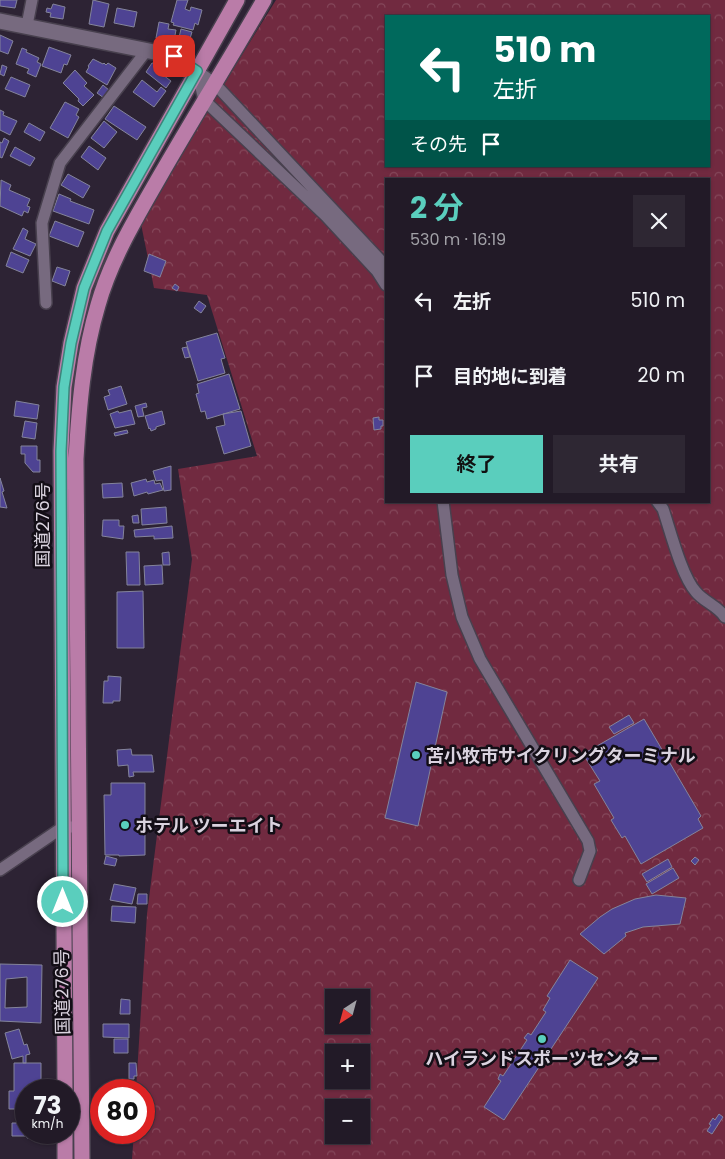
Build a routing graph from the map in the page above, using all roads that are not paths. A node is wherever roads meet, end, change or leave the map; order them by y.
1 (32, 0) edge
2 (236, 0) edge
3 (264, 0) edge
4 (0, 20) edge
5 (27, 25) junction
6 (147, 50) junction
7 (197, 71) junction
8 (214, 83) junction
9 (204, 100) junction
10 (385, 266) edge
11 (385, 284) edge
12 (46, 303) dead end
13 (443, 503) edge
14 (658, 503) edge
15 (725, 617) edge
16 (63, 827) junction
17 (79, 827) junction
18 (0, 870) edge
19 (579, 880) dead end
20 (65, 1079) edge
21 (65, 1144) edge
22 (65, 1159) edge
23 (82, 1159) edge

1 - 5 street
2 - 7 highway, 国道276号
3 - 8 highway, 国道276号
4 - 5 street
5 - 6 street
6 - 7 street
6 - 12 street
7 - 8 street
7 - 9 street
7 - 16 highway, 国道276号
8 - 9 highway, 国道276号
8 - 10 street
9 - 11 street
9 - 17 highway, 国道276号
13 - 19 street
14 - 15 street
16 - 17 street
16 - 18 street
16 - 20 highway, 国道276号
17 - 23 highway, 国道276号
21 - 22 highway

